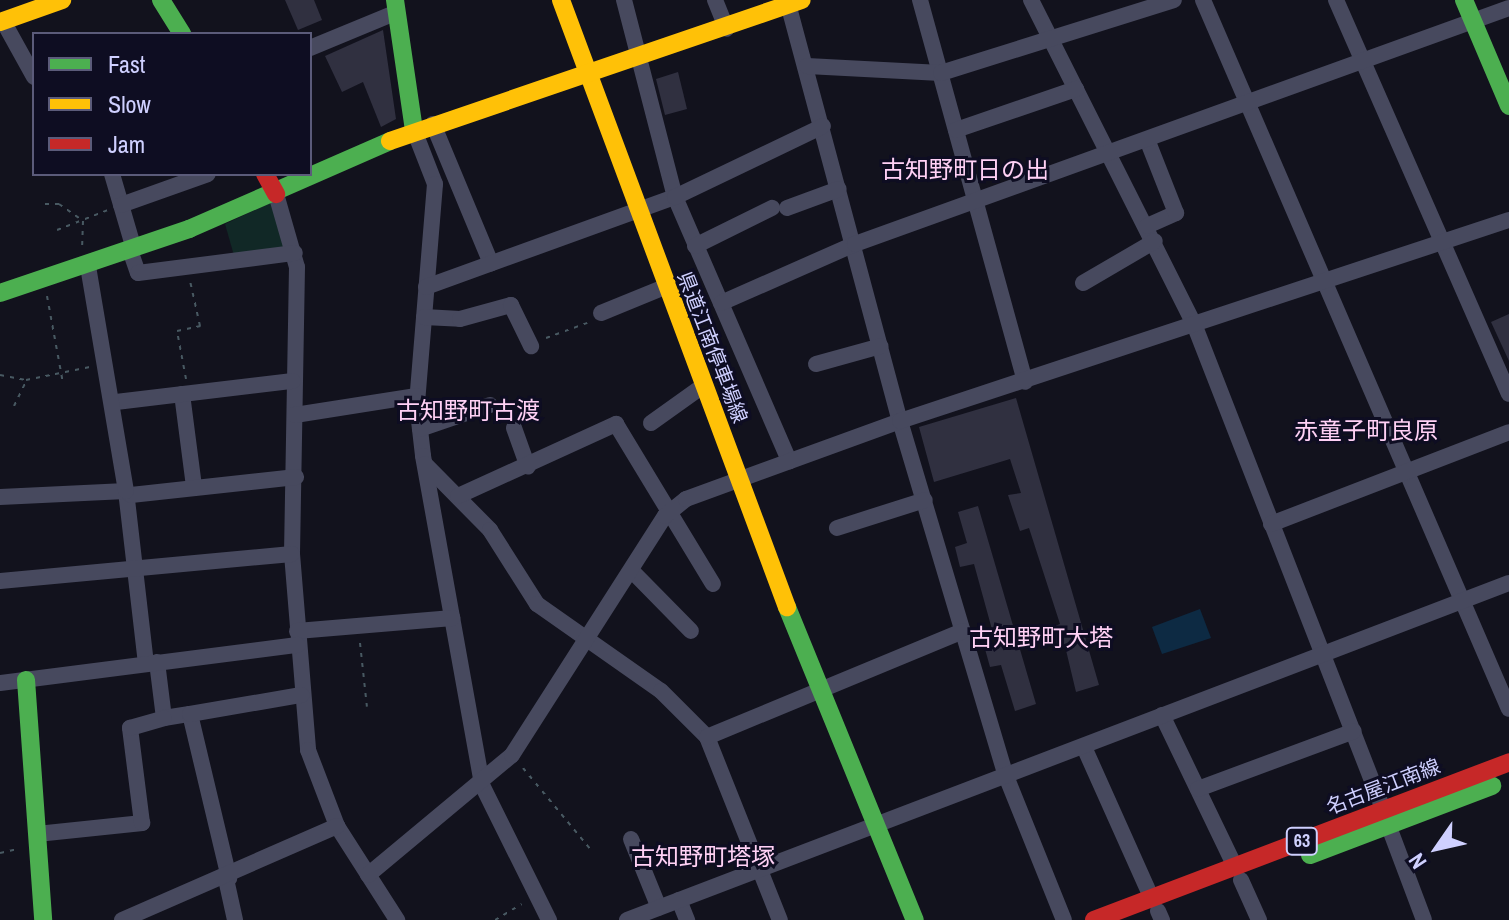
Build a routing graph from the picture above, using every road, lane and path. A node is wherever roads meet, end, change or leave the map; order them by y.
1 (62, 0) edge
2 (161, 0) edge
3 (561, 0) edge
4 (624, 0) edge
5 (715, 0) edge
6 (920, 0) edge
7 (1031, 0) edge
8 (1174, 0) edge
9 (1203, 0) edge
10 (1336, 0) edge
11 (1464, 0) edge
12 (793, 2) edge
13 (396, 6) edge
14 (1509, 8) edge
15 (1473, 20) junction
16 (1, 21) edge
17 (727, 29) junction
18 (181, 32) edge
19 (1050, 39) junction
20 (312, 47) edge
21 (641, 60) junction
22 (1366, 64) junction
23 (807, 66) junction
24 (941, 73) junction
25 (32, 74) edge
26 (586, 78) junction
27 (1076, 89) junction
28 (1249, 106) junction
29 (1509, 106) edge
30 (433, 124) junction
31 (823, 126) junction
32 (414, 130) junction
33 (956, 130) junction
34 (1148, 142) junction
35 (1110, 155) junction
36 (113, 176) edge
37 (197, 176) edge
38 (266, 176) edge
39 (839, 189) junction
40 (276, 194) junction
41 (675, 197) junction
42 (977, 203) junction
43 (45, 204) dead end
44 (121, 205) junction
45 (635, 208) junction
46 (1509, 220) edge
47 (83, 221) junction
48 (57, 230) dead end
49 (1151, 233) junction
50 (1442, 240) junction
51 (855, 244) junction
52 (695, 246) junction
53 (132, 250) junction
54 (295, 253) junction
55 (491, 263) junction
56 (84, 267) junction
57 (187, 268) junction
58 (44, 280) junction
59 (1323, 280) junction
60 (1083, 283) dead end
61 (667, 286) junction
62 (426, 287) junction
63 (0, 293) edge
64 (721, 303) junction
65 (601, 313) joint
66 (424, 317) junction
67 (1194, 324) junction
68 (531, 346) joint
69 (881, 346) junction
70 (816, 364) dead end
71 (107, 365) junction
72 (62, 372) junction
73 (0, 375) edge
74 (26, 380) junction
75 (293, 381) junction
76 (1025, 382) junction
77 (63, 383) dead end
78 (704, 385) junction
79 (185, 394) junction
80 (1509, 394) edge
81 (417, 396) junction
82 (116, 402) junction
83 (490, 405) dead end
84 (14, 406) dead end
85 (295, 415) junction
86 (900, 421) junction
87 (651, 423) dead end
88 (514, 428) dead end
89 (420, 429) junction
90 (1509, 432) edge
91 (789, 461) junction
92 (425, 464) junction
93 (528, 467) junction
94 (1404, 470) junction
95 (296, 477) junction
96 (739, 479) junction
97 (194, 487) junction
98 (128, 493) junction
99 (458, 496) junction
100 (0, 497) edge
101 (925, 500) junction
102 (665, 516) junction
103 (1271, 524) junction
104 (837, 528) dead end
105 (292, 554) junction
106 (137, 568) junction
107 (632, 571) junction
108 (0, 581) edge
109 (1509, 583) edge
110 (713, 584) dead end
111 (1461, 602) junction
112 (452, 618) junction
113 (358, 625) junction
114 (691, 631) dead end
115 (963, 631) junction
116 (297, 638) junction
117 (590, 643) junction
118 (1323, 653) junction
119 (152, 663) junction
120 (26, 680) junction
121 (0, 683) edge
122 (822, 688) junction
123 (301, 695) junction
124 (367, 707) dead end
125 (1509, 709) edge
126 (190, 714) junction
127 (1162, 715) junction
128 (164, 718) junction
129 (1354, 731) junction
130 (707, 737) junction
131 (1084, 747) junction
132 (512, 755) junction
133 (1509, 762) edge
134 (1006, 776) junction
135 (1509, 779) edge
136 (482, 785) junction
137 (1198, 789) junction
138 (1386, 818) junction
139 (876, 823) junction
140 (337, 826) junction
141 (37, 834) junction
142 (631, 839) dead end
143 (592, 851) dead end
144 (760, 868) junction
145 (1238, 874) junction
146 (368, 875) junction
147 (227, 878) junction
148 (537, 895) junction
149 (679, 900) junction
150 (659, 908) junction
151 (1157, 910) edge
152 (43, 920) edge
153 (122, 920) edge
154 (235, 920) edge
155 (397, 920) edge
156 (495, 920) edge
157 (549, 920) edge
158 (627, 920) edge
159 (687, 920) edge
160 (780, 920) edge
161 (915, 920) edge
162 (1064, 920) edge
163 (1094, 920) edge
164 (1138, 920) edge
165 (1259, 920) edge
166 (1424, 920) edge

1 - 16 main road
2 - 18 main road
3 - 26 main road, 県道江南停車場線
4 - 21 street
5 - 17 street
6 - 24 street
7 - 19 street
8 - 19 street
9 - 28 street
10 - 22 street
11 - 15 main road
12 - 17 main road
12 - 23 street
13 - 20 street
13 - 32 main road
14 - 15 street
15 - 22 street
15 - 29 main road
16 - 25 street
17 - 21 main road
19 - 24 street
19 - 27 street
21 - 26 main road
21 - 41 street
22 - 28 street
22 - 50 street
23 - 24 street
23 - 31 street
24 - 33 street
26 - 30 main road
26 - 45 main road, 県道江南停車場線
27 - 33 street
27 - 35 street
28 - 34 street
28 - 59 street
30 - 32 main road
30 - 55 street
31 - 39 street
31 - 41 street
32 - 40 main road
32 - 62 street
33 - 42 street
34 - 35 street
34 - 49 street
35 - 42 street
35 - 49 street
36 - 44 street
37 - 44 street
38 - 40 main road
39 - 51 street
39 - 52 street
40 - 53 main road
40 - 54 street
41 - 45 street
41 - 52 street
42 - 51 street
42 - 76 street
43 - 47 path
44 - 47 path
44 - 53 street
45 - 55 street
45 - 61 main road, 県道江南停車場線
46 - 50 street
47 - 48 path
47 - 56 path
49 - 60 street
49 - 67 street
50 - 59 street
50 - 80 street
51 - 64 street
51 - 69 street
52 - 64 street
53 - 56 main road
53 - 57 street
54 - 57 street
54 - 75 street
55 - 62 street
56 - 58 main road
56 - 71 street
57 - 79 path
58 - 63 main road
58 - 72 path
59 - 67 street
59 - 94 street
61 - 65 street
61 - 78 main road, 県道江南停車場線
62 - 66 street
64 - 91 street
65 - 68 path
66 - 68 street
66 - 81 street
67 - 76 street
67 - 103 street
69 - 70 street
69 - 86 street
71 - 72 path
71 - 82 street
72 - 74 path
72 - 77 path
73 - 74 path
74 - 84 path
75 - 79 street
75 - 85 street
76 - 86 street
78 - 87 street
78 - 96 main road, 県道江南停車場線
79 - 82 street
79 - 97 street
81 - 85 street
81 - 89 street
82 - 98 street
83 - 89 street
85 - 95 street
86 - 91 street
86 - 101 street
88 - 93 street
89 - 92 street
90 - 94 street
91 - 96 street
92 - 99 street
92 - 112 street
93 - 99 street
93 - 102 street
94 - 103 street
94 - 111 street
95 - 97 street
95 - 105 street
96 - 102 street
96 - 122 main road, 県道江南停車場線
97 - 98 street
98 - 100 street
98 - 106 street
99 - 117 street
101 - 104 street
101 - 115 street
102 - 107 street
102 - 110 street
103 - 118 street
105 - 106 street
105 - 116 street
106 - 108 street
106 - 119 street
107 - 114 street
107 - 117 street
109 - 111 street
111 - 118 street
111 - 125 street
112 - 113 street
112 - 136 street
113 - 116 street
113 - 124 path
115 - 122 street
115 - 134 street
116 - 119 street
116 - 123 street
117 - 130 street
117 - 132 street
118 - 127 street
118 - 129 street
119 - 120 street
119 - 128 street
120 - 121 street
120 - 141 main road
122 - 130 street
122 - 139 main road, 県道江南停車場線
123 - 126 street
123 - 140 street
126 - 128 street
126 - 147 street
127 - 131 street
127 - 137 street
128 - 141 street
129 - 137 street
129 - 138 street
130 - 144 street
131 - 134 street
131 - 151 street
132 - 136 street
132 - 143 path
133 - 138 main road, 名古屋江南線 / 63
134 - 139 street
134 - 162 street
135 - 138 main road, 名古屋江南線 / 63
136 - 146 street
136 - 148 street
137 - 145 street
138 - 145 main road, 名古屋江南線 / 63
138 - 166 street
139 - 144 street
139 - 161 main road, 県道江南停車場線
140 - 146 street
140 - 147 street
141 - 152 main road
142 - 150 street
144 - 149 street
144 - 160 street
145 - 151 main road, 名古屋江南線 / 63
145 - 165 street
146 - 155 street
147 - 153 street
147 - 154 street
148 - 156 path
148 - 157 street
149 - 150 street
149 - 159 street
150 - 158 street
151 - 163 main road, 名古屋江南線 / 63
151 - 164 main road, 名古屋江南線 / 63

